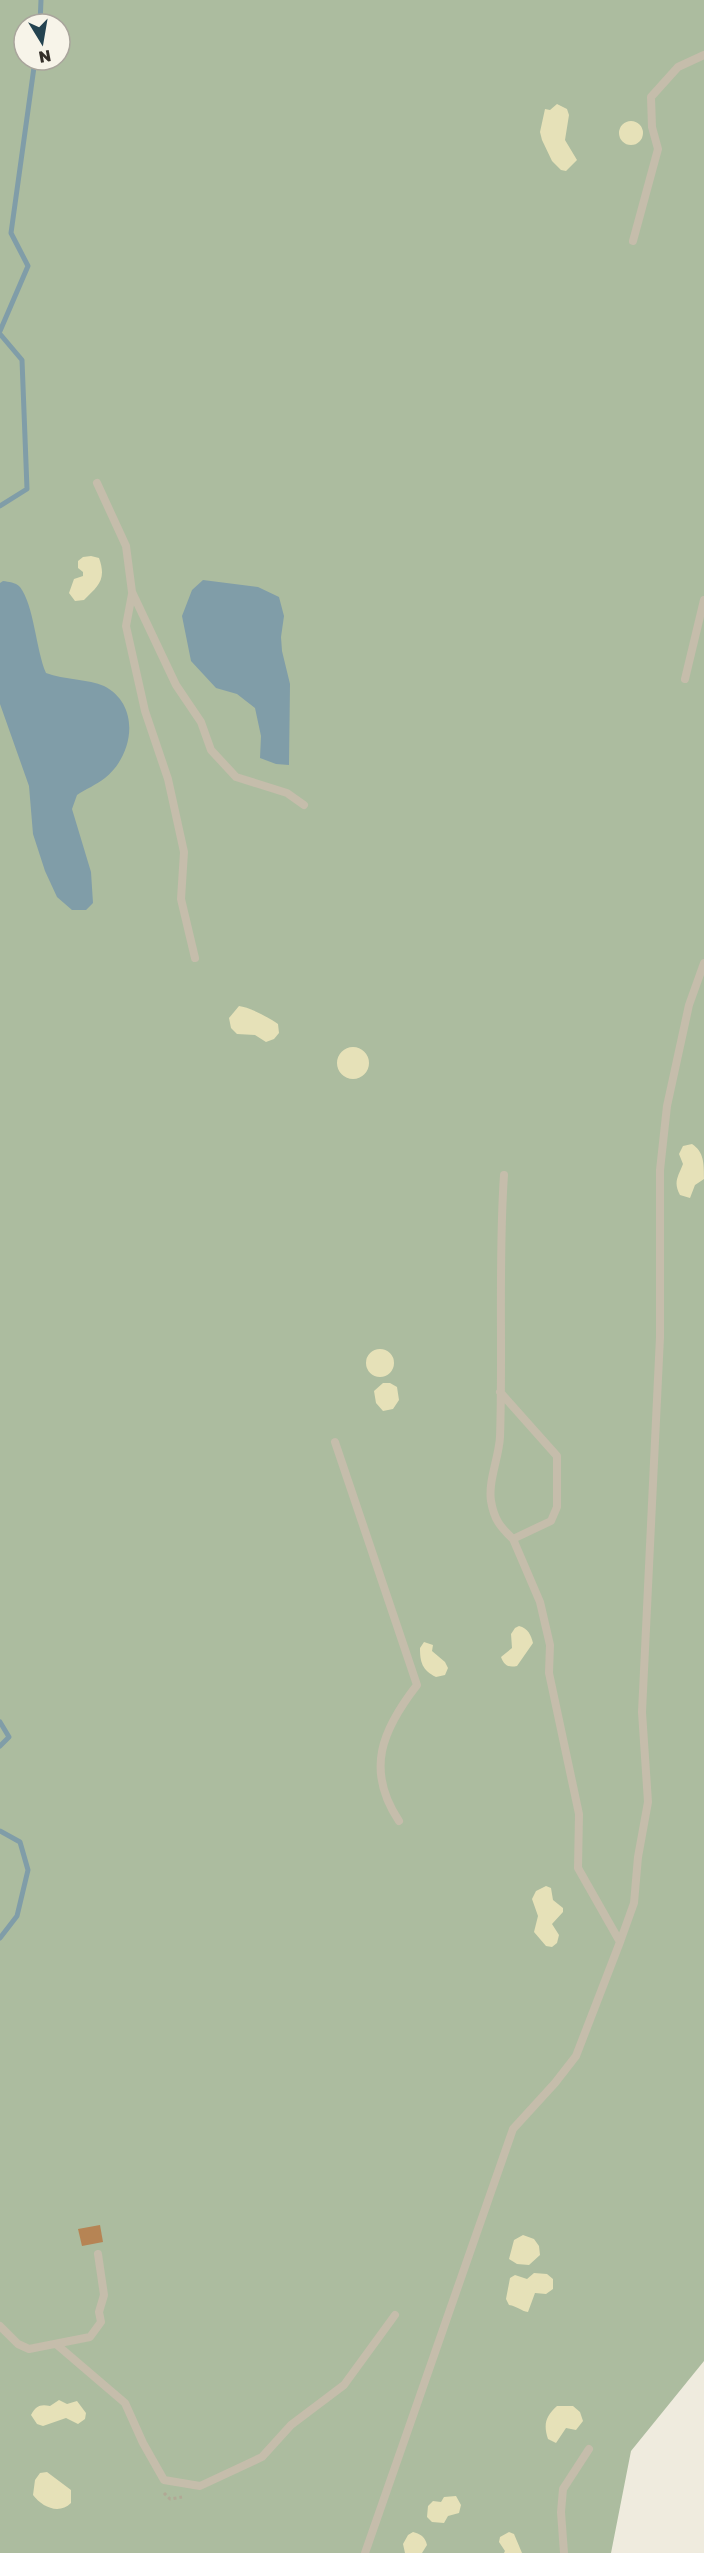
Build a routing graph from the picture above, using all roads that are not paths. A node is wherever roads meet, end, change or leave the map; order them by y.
1 (704, 55) edge
2 (633, 241) dead end
3 (97, 483) dead end
4 (132, 592) junction
5 (704, 600) edge
6 (685, 679) dead end
7 (304, 805) dead end
8 (195, 958) dead end
9 (704, 963) edge
10 (504, 1174) dead end
11 (500, 1392) junction
12 (334, 1442) dead end
13 (513, 1539) junction
14 (399, 1821) dead end
15 (620, 1942) junction
16 (98, 2254) dead end
17 (395, 2315) dead end
18 (0, 2326) edge
19 (56, 2344) junction
20 (589, 2449) dead end
21 (365, 2553) edge
22 (564, 2553) edge

1 - 2 lane
3 - 4 lane
4 - 7 lane
4 - 8 lane
5 - 6 lane
9 - 15 lane
10 - 11 lane
11 - 13 lane
11 - 13 lane
12 - 14 lane
13 - 15 lane
15 - 21 lane
16 - 19 lane
17 - 19 lane
18 - 19 lane
20 - 22 lane

